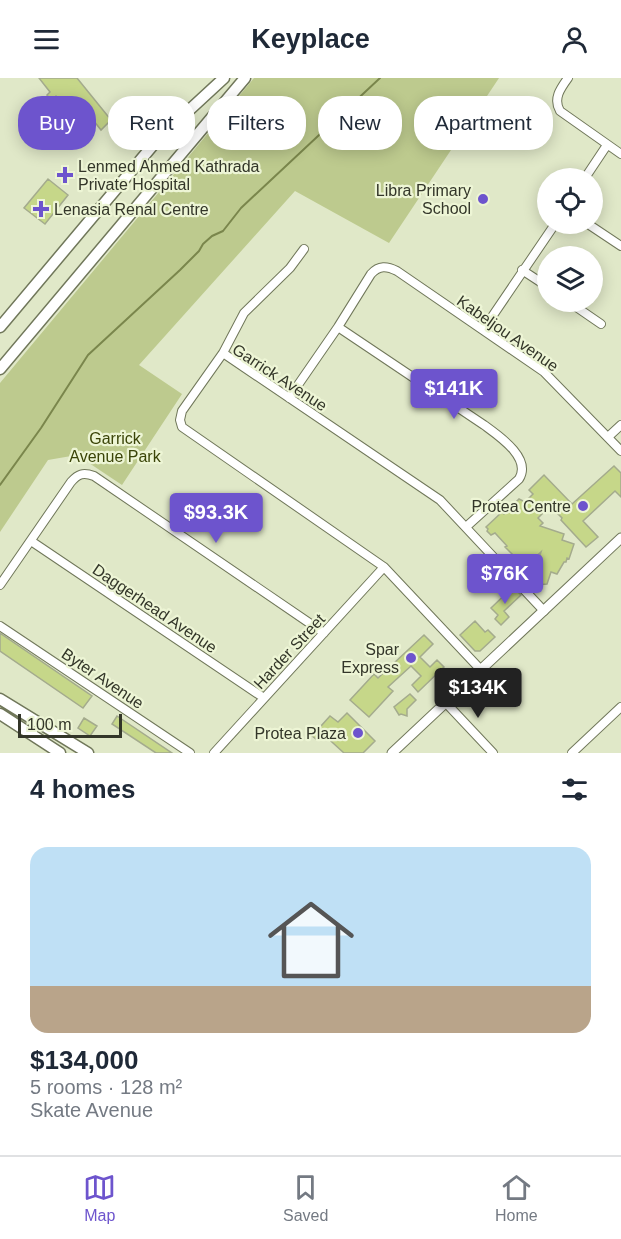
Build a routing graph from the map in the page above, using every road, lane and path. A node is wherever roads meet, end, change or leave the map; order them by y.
1 (224, 78) edge
2 (245, 78) edge
3 (568, 78) edge
4 (607, 145) junction
5 (621, 154) edge
6 (592, 168) edge
7 (548, 234) edge
8 (603, 234) edge
9 (621, 246) edge
10 (304, 249) dead end
11 (522, 270) junction
12 (537, 280) edge
13 (584, 312) edge
14 (601, 324) dead end
15 (0, 327) edge
16 (338, 327) junction
17 (483, 330) junction
18 (223, 352) junction
19 (0, 369) edge
20 (289, 398) junction
21 (621, 425) edge
22 (608, 437) junction
23 (621, 452) edge
24 (466, 527) junction
25 (621, 538) edge
26 (31, 541) junction
27 (384, 567) junction
28 (0, 585) edge
29 (544, 611) junction
30 (0, 626) edge
31 (324, 633) junction
32 (481, 670) junction
33 (264, 698) junction
34 (0, 699) edge
35 (446, 703) junction
36 (621, 707) edge
37 (0, 714) edge
38 (60, 753) edge
39 (87, 753) edge
40 (190, 753) edge
41 (214, 753) edge
42 (392, 753) edge
43 (493, 753) edge
44 (572, 753) edge

1 - 15 main road
2 - 19 main road
3 - 4 street
4 - 5 street
4 - 6 street
7 - 11 street
8 - 9 street
10 - 18 street
11 - 12 street
11 - 17 street
13 - 14 street
16 - 17 street, Kabeljou Avenue
16 - 20 street
16 - 24 street
17 - 22 street, Kabeljou Avenue
18 - 20 street, Garrick Avenue
18 - 27 street, Garrick Avenue
20 - 24 street, Garrick Avenue
21 - 22 street
22 - 23 street, Kabeljou Avenue
24 - 29 street, Garrick Avenue
25 - 29 street
26 - 28 street
26 - 31 street
26 - 33 street, Daggerhead Avenue
27 - 31 street, Harder Street
27 - 32 street, Garrick Avenue
29 - 32 street
30 - 40 street, Byter Avenue
31 - 33 street, Harder Street
32 - 35 street
33 - 41 street, Harder Street
34 - 39 main road
35 - 42 street
35 - 43 street
36 - 44 street
37 - 38 main road

